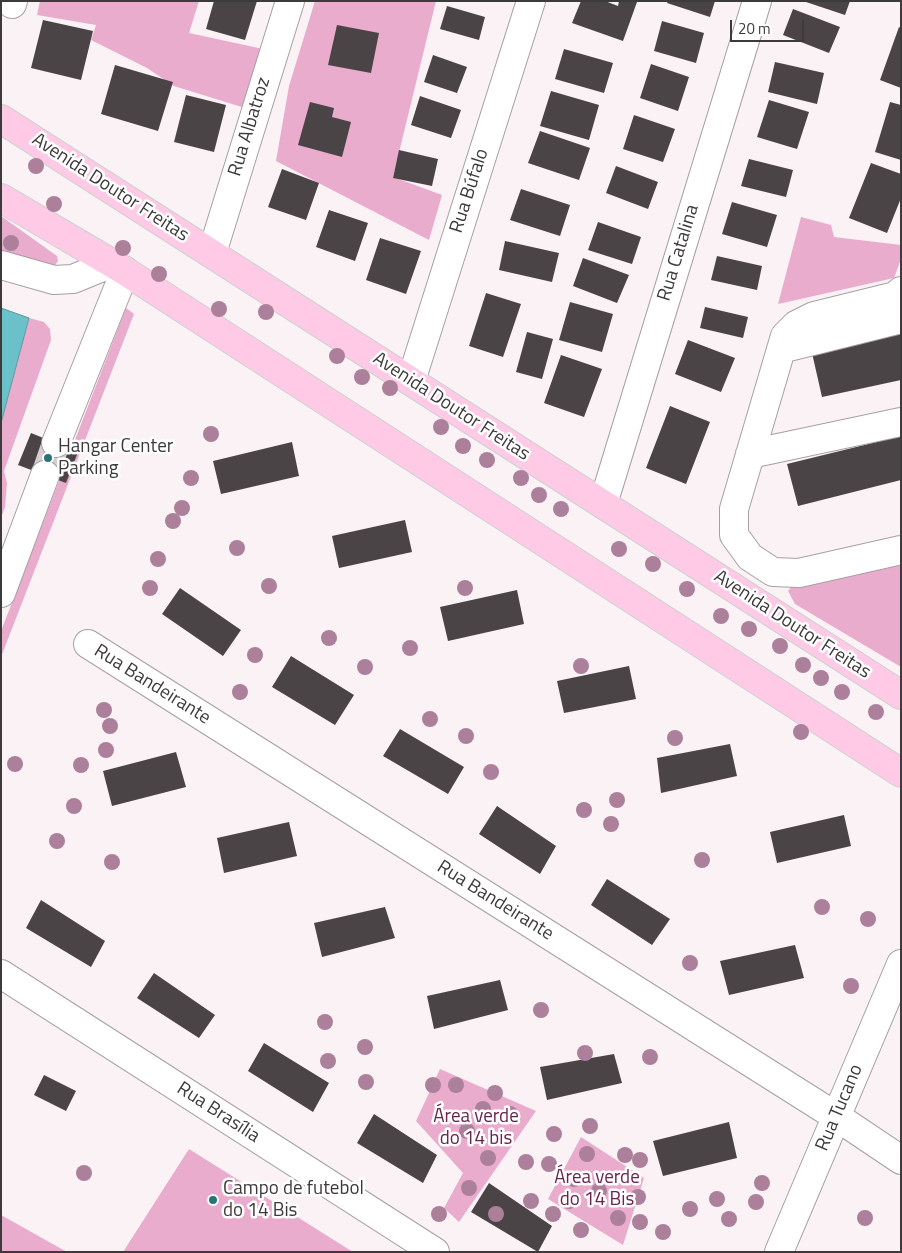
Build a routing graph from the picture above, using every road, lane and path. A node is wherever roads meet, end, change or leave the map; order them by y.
1 (290, 1) edge
2 (531, 1) edge
3 (757, 1) edge
4 (1, 118) edge
5 (1, 198) edge
6 (212, 253) junction
7 (1, 265) edge
8 (118, 267) junction
9 (901, 291) edge
10 (901, 319) edge
11 (781, 349) junction
12 (411, 380) junction
13 (901, 422) edge
14 (56, 443) tunnel mouth
15 (750, 454) junction
16 (45, 475) tunnel mouth
17 (603, 504) junction
18 (901, 550) edge
19 (1, 594) edge
20 (88, 644) dead end
21 (901, 695) edge
22 (901, 773) edge
23 (901, 964) edge
24 (1, 974) edge
25 (836, 1117) junction
26 (901, 1160) edge
27 (435, 1252) edge
28 (779, 1252) edge

1 - 6 street, Rua Albatroz
2 - 12 street, Rua Búfalo
3 - 17 street, Rua Catalina
4 - 6 main road, Avenida Doutor Freitas
5 - 8 main road
6 - 12 main road, Avenida Doutor Freitas
7 - 8 street
8 - 14 street
8 - 22 main road
9 - 11 street
10 - 11 street
11 - 15 street
12 - 17 main road, Avenida Doutor Freitas
13 - 15 street
15 - 18 street
16 - 19 street
17 - 21 main road, Avenida Doutor Freitas
20 - 25 street, Rua Bandeirante
23 - 25 street, Rua Tucano
24 - 27 street, Rua Brasília
25 - 26 street, Rua Bandeirante
25 - 28 street, Rua Tucano

